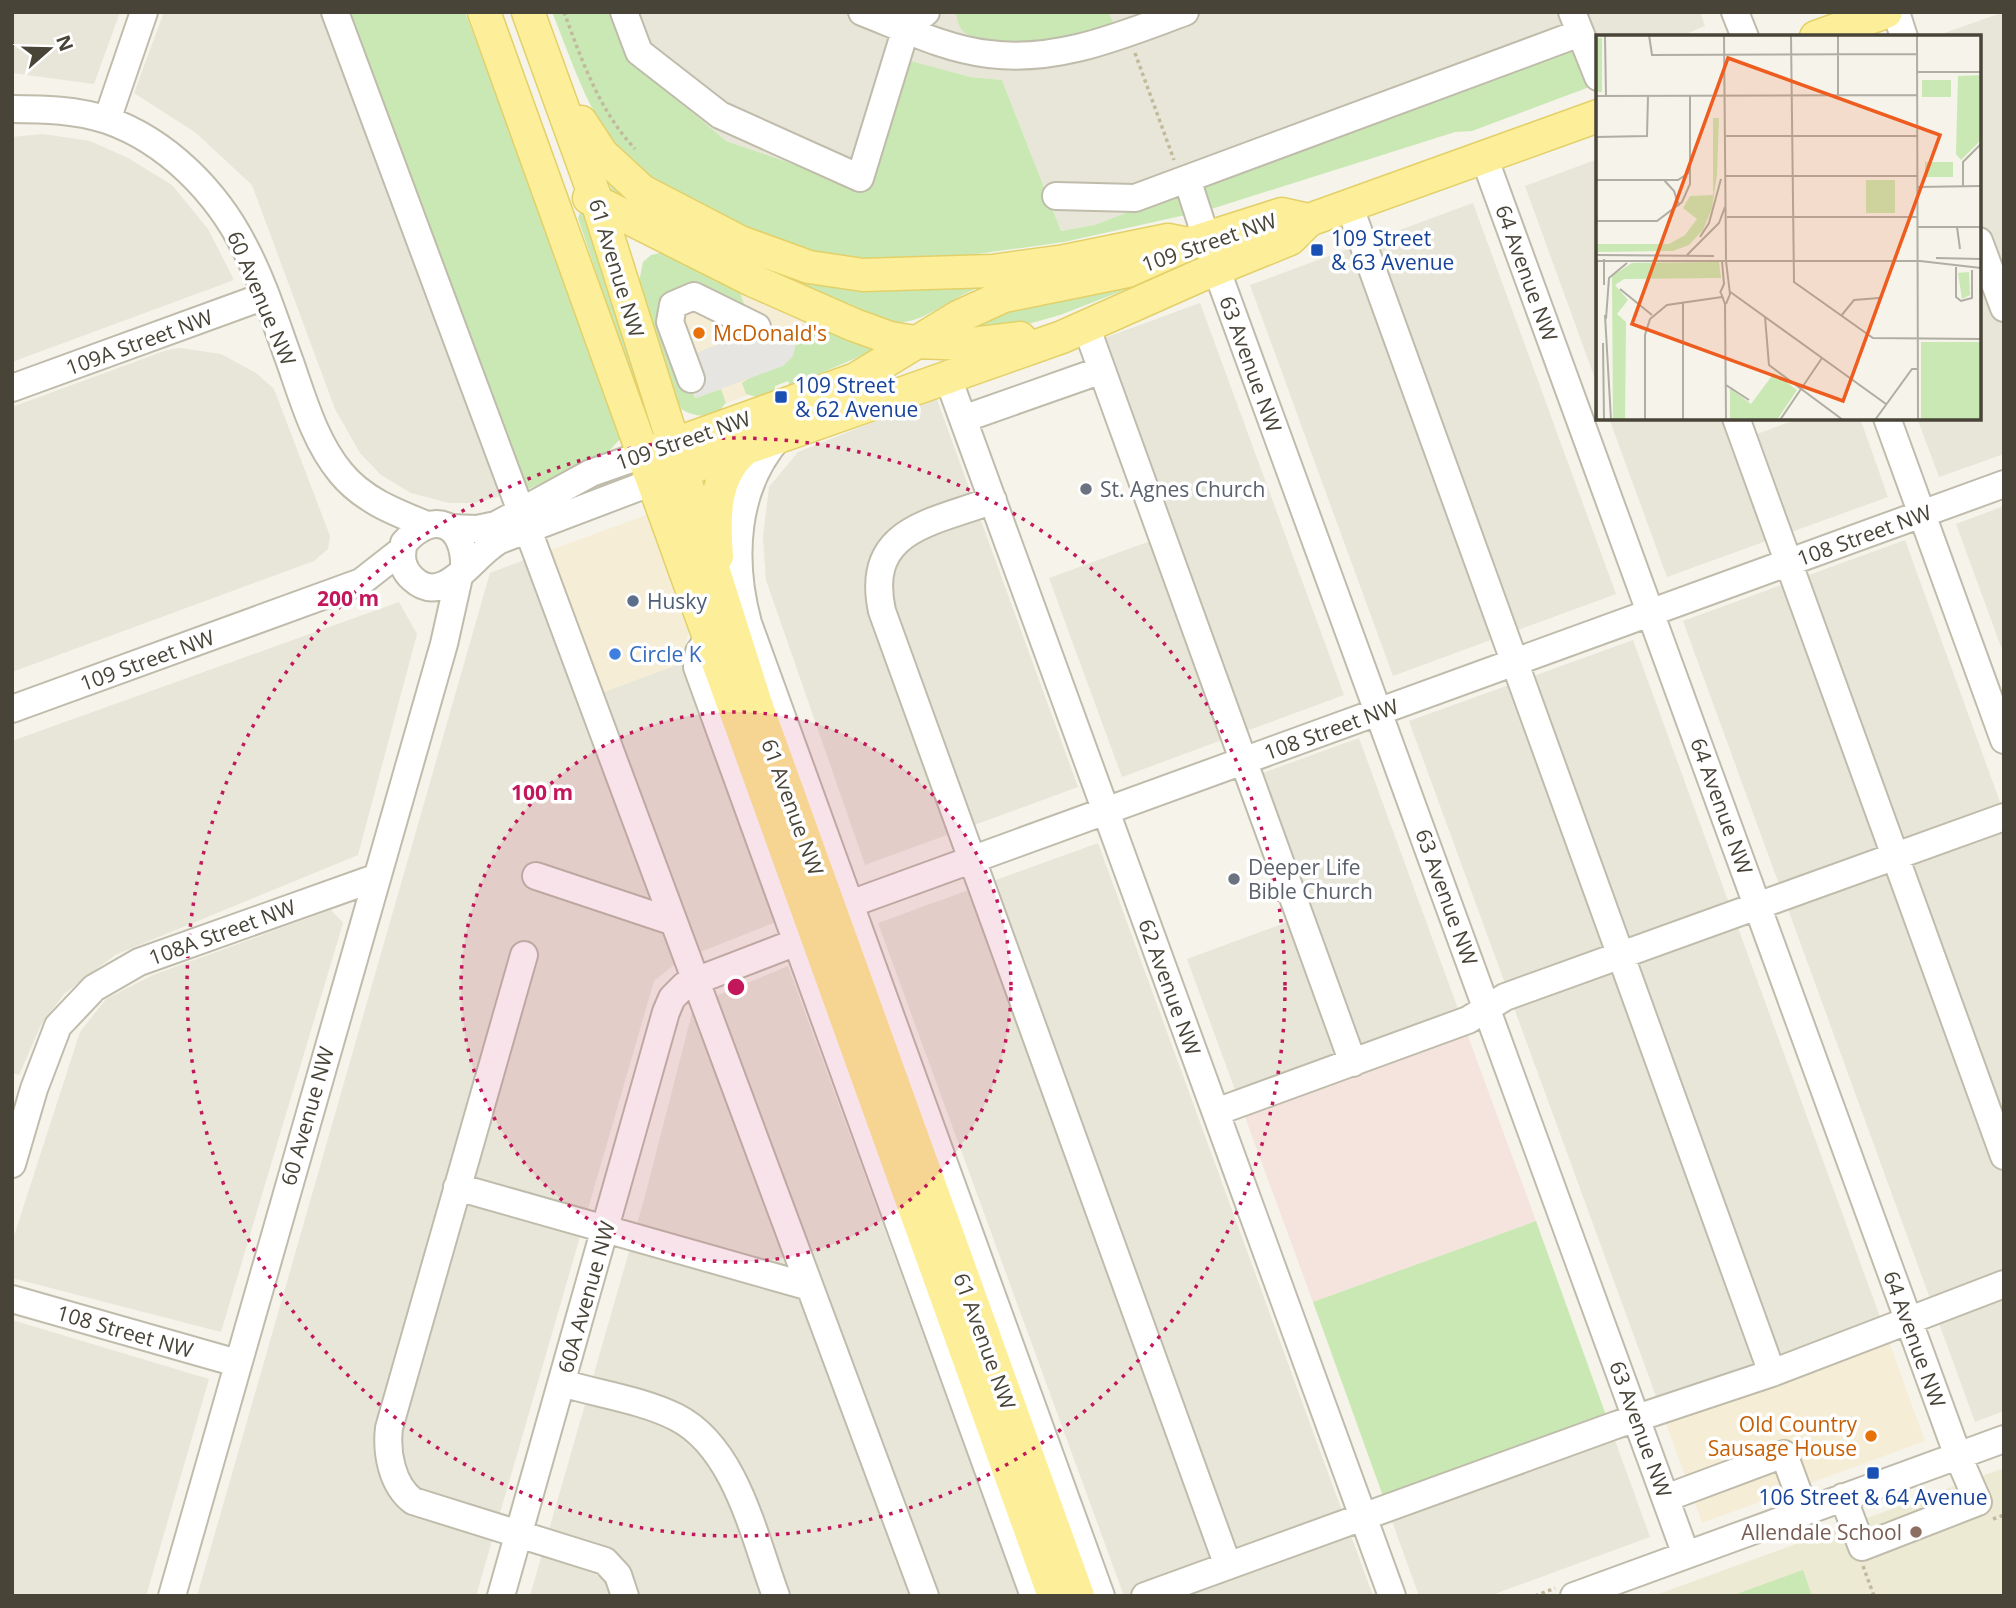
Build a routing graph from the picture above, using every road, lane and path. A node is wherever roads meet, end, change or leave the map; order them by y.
1 (144, 12) edge
2 (335, 12) edge
3 (484, 12) edge
4 (505, 12) edge
5 (528, 12) edge
6 (564, 12) edge
7 (624, 12) edge
8 (863, 12) edge
9 (1126, 12) edge
10 (1735, 12) edge
11 (1885, 12) edge
12 (1895, 12) edge
13 (1174, 16) edge
14 (916, 20) edge
15 (1576, 23) edge
16 (1744, 35) edge
17 (1822, 35) edge
18 (1903, 35) edge
19 (1135, 53) dead end
20 (550, 72) junction
21 (1596, 72) edge
22 (12, 109) edge
23 (1596, 117) edge
24 (107, 120) junction
25 (636, 150) dead end
26 (1484, 157) junction
27 (1184, 180) junction
28 (1056, 196) dead end
29 (598, 205) junction
30 (1349, 205) junction
31 (1309, 220) junction
32 (1197, 242) junction
33 (684, 247) junction
34 (1981, 247) edge
35 (1216, 268) junction
36 (622, 283) junction
37 (265, 296) junction
38 (2004, 308) edge
39 (1086, 326) junction
40 (757, 327) dead end
41 (915, 342) junction
42 (1102, 370) junction
43 (948, 377) junction
44 (691, 379) dead end
45 (12, 388) edge
46 (963, 419) junction
47 (1737, 420) edge
48 (1888, 420) edge
49 (780, 436) junction
50 (745, 449) junction
51 (663, 463) junction
52 (2004, 484) edge
53 (371, 500) junction
54 (993, 500) junction
55 (1922, 514) junction
56 (525, 519) junction
57 (438, 526) junction
58 (403, 547) junction
59 (1788, 562) junction
60 (461, 573) junction
61 (361, 582) junction
62 (420, 584) junction
63 (1651, 613) junction
64 (720, 636) junction
65 (444, 637) junction
66 (1515, 662) junction
67 (12, 709) edge
68 (1379, 711) junction
69 (2004, 740) edge
70 (1243, 761) junction
71 (1107, 811) junction
72 (2004, 817) edge
73 (1895, 856) junction
74 (971, 860) junction
75 (536, 876) dead end
76 (374, 878) junction
77 (1758, 905) junction
78 (674, 922) junction
79 (823, 926) junction
80 (524, 955) dead end
81 (1622, 956) junction
82 (696, 980) junction
83 (672, 998) joint
84 (1488, 1008) junction
85 (1353, 1063) junction
86 (1216, 1112) junction
87 (2004, 1156) edge
88 (12, 1164) edge
89 (457, 1187) junction
90 (604, 1230) junction
91 (2004, 1284) edge
92 (810, 1287) junction
93 (12, 1299) edge
94 (1908, 1320) junction
95 (237, 1363) junction
96 (1772, 1373) junction
97 (562, 1383) junction
98 (1638, 1418) junction
99 (2004, 1439) edge
100 (1958, 1456) junction
101 (1843, 1497) junction
102 (1666, 1498) junction
103 (1805, 1511) junction
104 (1363, 1515) junction
105 (517, 1535) junction
106 (1686, 1555) junction
107 (1863, 1564) dead end
108 (1228, 1566) junction
109 (1619, 1588) edge
110 (172, 1596) edge
111 (501, 1596) edge
112 (625, 1596) edge
113 (776, 1596) edge
114 (925, 1596) edge
115 (1034, 1596) edge
116 (1054, 1596) edge
117 (1077, 1596) edge
118 (1101, 1596) edge
119 (1145, 1596) edge
120 (1392, 1596) edge
121 (1574, 1596) edge
122 (1874, 1596) edge

1 - 24 street
2 - 56 street
3 - 51 main road, 61 Avenue NW
4 - 29 main road
5 - 20 main road, 61 Avenue NW
6 - 25 path
7 - 14 street
8 - 14 street
9 - 13 street
10 - 16 street
11 - 17 main road
12 - 18 street
13 - 14 street
15 - 21 street
15 - 27 street
19 - 27 path
20 - 29 main road, 61 Avenue NW
20 - 32 main road
22 - 24 street, 60 Avenue NW
23 - 26 main road, 109 Street NW
24 - 37 street, 60 Avenue NW
26 - 30 main road, 109 Street NW
26 - 63 street, 64 Avenue NW
27 - 28 street
27 - 32 street, 63 Avenue NW
29 - 33 main road
29 - 36 main road, 61 Avenue NW
30 - 31 main road, 109 Street NW
30 - 66 street
31 - 32 main road, 109 Street NW
31 - 35 main road, 109 Street NW
32 - 35 street, 63 Avenue NW
32 - 41 main road, 109 Street NW
33 - 36 main road
33 - 41 main road
34 - 38 street
35 - 39 main road, 109 Street NW
35 - 68 street, 63 Avenue NW
36 - 51 main road, 61 Avenue NW
37 - 45 street, 109A Street NW
37 - 53 street, 60 Avenue NW
39 - 41 main road
39 - 42 street
39 - 43 main road, 109 Street NW
40 - 44 street
41 - 51 main road, 109 Street NW
42 - 46 street
42 - 70 street
43 - 46 street, 62 Avenue NW
43 - 49 main road, 109 Street NW
46 - 54 street, 62 Avenue NW
47 - 59 street
48 - 55 street
49 - 50 main road, 109 Street NW
49 - 79 street, 61 Avenue NW
50 - 51 main road, 109 Street NW
50 - 64 main road
51 - 56 street, 109 Street NW
51 - 64 main road, 61 Avenue NW
52 - 55 street, 108 Street NW
53 - 57 street, 60 Avenue NW
53 - 58 street, 60 Avenue NW
54 - 71 street, 62 Avenue NW
54 - 74 street
55 - 59 street, 108 Street NW
55 - 69 street
56 - 57 street, 109 Street NW
56 - 60 street, 109 Street NW
56 - 78 street
57 - 58 street
57 - 60 street
58 - 61 street, 109 Street NW
58 - 62 street
59 - 63 street, 108 Street NW
59 - 73 street
60 - 62 street
60 - 65 street, 60 Avenue NW
61 - 62 street, 109 Street NW
61 - 67 street, 109 Street NW
62 - 65 street
63 - 66 street, 108 Street NW
63 - 77 street, 64 Avenue NW
64 - 79 main road, 61 Avenue NW
64 - 79 street, 61 Avenue NW
65 - 76 street, 60 Avenue NW
66 - 68 street, 108 Street NW
66 - 81 street
68 - 70 street, 108 Street NW
68 - 84 street, 63 Avenue NW
70 - 71 street, 108 Street NW
70 - 85 street
71 - 74 street, 108 Street NW
71 - 86 street, 62 Avenue NW
72 - 73 street
73 - 77 street
73 - 87 street
74 - 79 street, 108 Street NW
74 - 108 street
75 - 78 street
76 - 88 street, 108A Street NW
76 - 95 street, 60 Avenue NW
77 - 81 street
77 - 94 street, 64 Avenue NW
78 - 82 street
79 - 82 street, 108 Street NW
79 - 115 street, 61 Avenue NW
79 - 116 main road, 61 Avenue NW
79 - 117 main road, 61 Avenue NW
79 - 118 street, 61 Avenue NW
80 - 89 street
81 - 84 street
81 - 96 street
82 - 83 street, 108 Street NW
82 - 92 street
83 - 90 street, 60A Avenue NW
84 - 85 street
84 - 98 street, 63 Avenue NW
85 - 86 street
86 - 104 street, 62 Avenue NW
89 - 90 street
89 - 105 street
90 - 92 street
90 - 97 street, 60A Avenue NW
91 - 94 street
92 - 114 street
93 - 95 street, 108 Street NW
94 - 96 street
94 - 100 street, 64 Avenue NW
95 - 110 street, 60 Avenue NW
96 - 98 street
97 - 105 street, 60A Avenue NW
97 - 113 street
98 - 102 street, 63 Avenue NW
98 - 104 street
99 - 100 street
100 - 101 street
100 - 101 street, 64 Avenue NW
101 - 103 street
102 - 103 street
102 - 106 street, 63 Avenue NW
103 - 106 street
104 - 108 street
104 - 120 street, 62 Avenue NW
105 - 111 street, 60A Avenue NW
105 - 112 street
106 - 109 street
107 - 122 path
108 - 119 street
109 - 121 street

